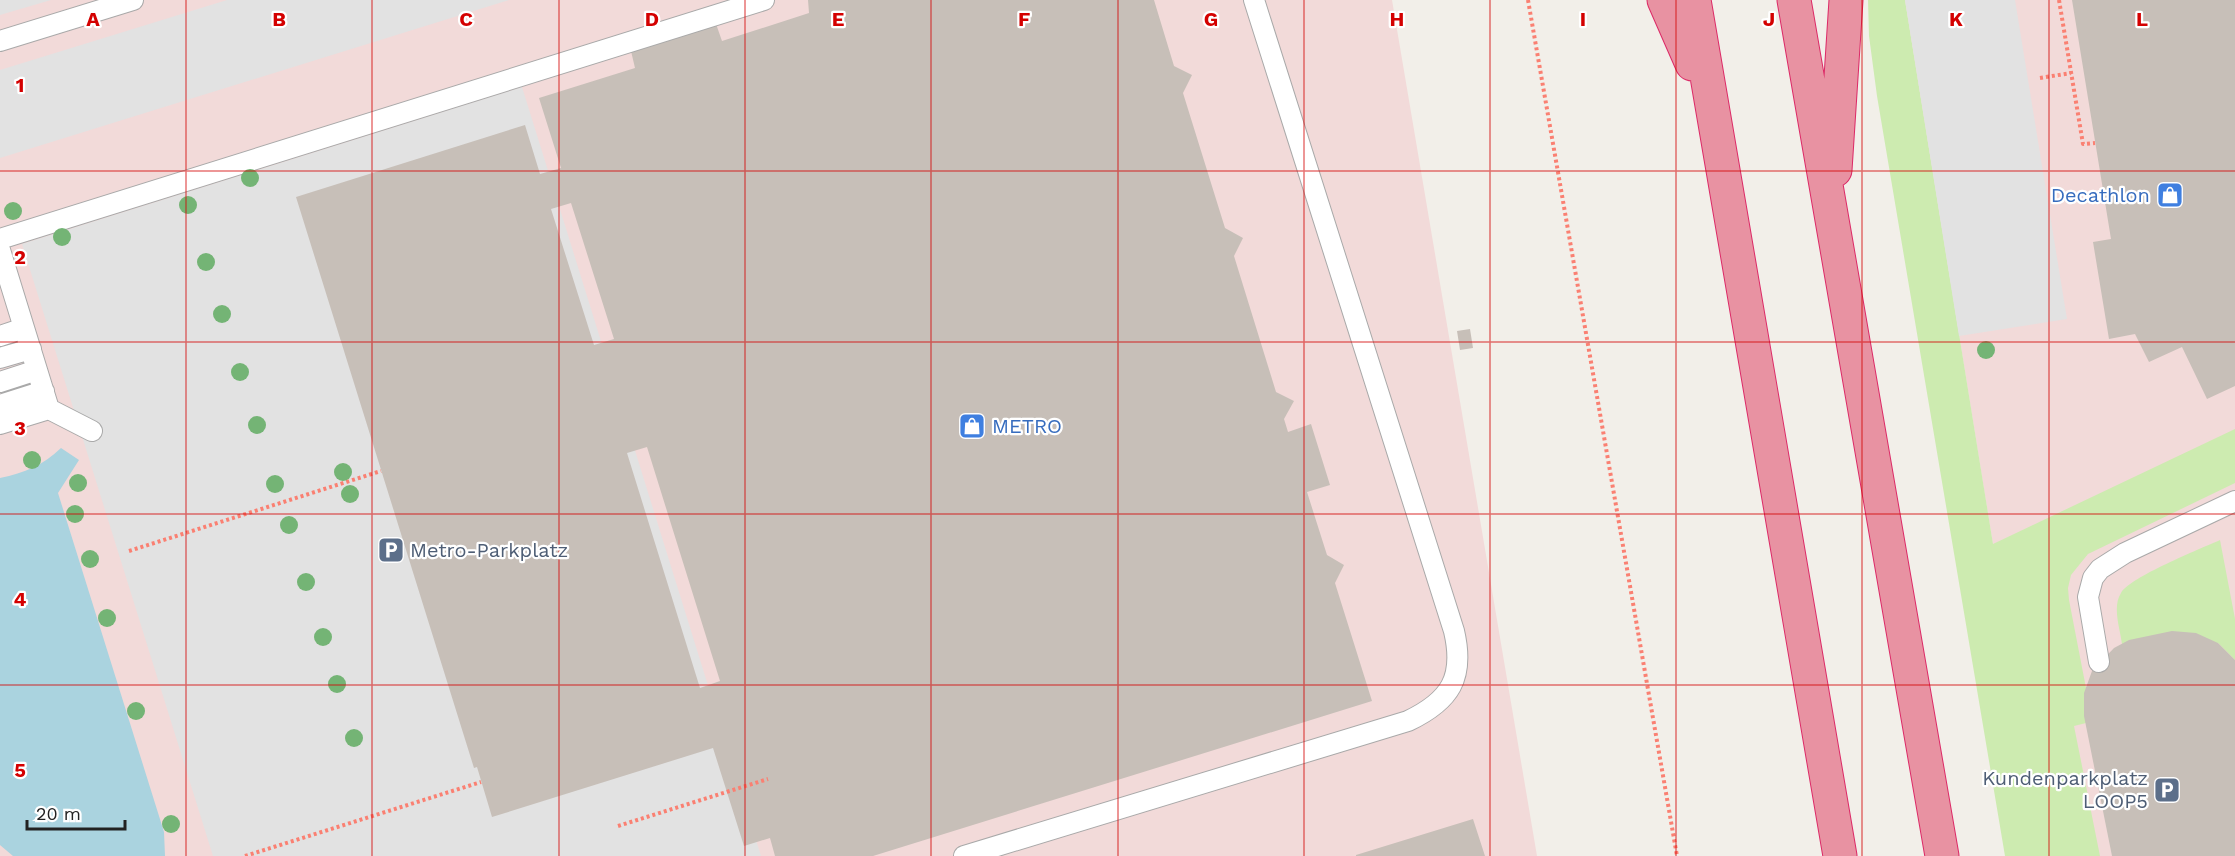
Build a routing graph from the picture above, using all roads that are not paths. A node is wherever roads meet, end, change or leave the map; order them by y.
1 (133, 0) edge
2 (764, 0) edge
3 (1254, 0) edge
4 (1664, 0) edge
5 (1694, 0) edge
6 (1794, 0) edge
7 (1846, 0) edge
8 (0, 41) edge
9 (1713, 113) junction
10 (1832, 220) junction
11 (0, 239) edge
12 (0, 250) edge
13 (24, 328) junction
14 (0, 336) edge
15 (31, 349) junction
16 (0, 358) edge
17 (37, 370) junction
18 (0, 382) edge
19 (47, 400) junction
20 (0, 405) edge
21 (0, 424) edge
22 (92, 430) dead end
23 (2235, 501) edge
24 (2099, 662) dead end
25 (964, 856) edge
26 (1840, 856) edge
27 (1942, 856) edge

1 - 8 lane
2 - 11 lane
3 - 25 lane
4 - 9 highway
5 - 9 highway
6 - 10 highway
7 - 10 highway
9 - 26 highway
10 - 27 highway
12 - 13 lane
13 - 14 lane
13 - 15 lane
15 - 16 lane
15 - 17 lane
17 - 18 lane
17 - 19 lane
19 - 20 lane
19 - 21 lane
19 - 22 lane
23 - 24 lane

